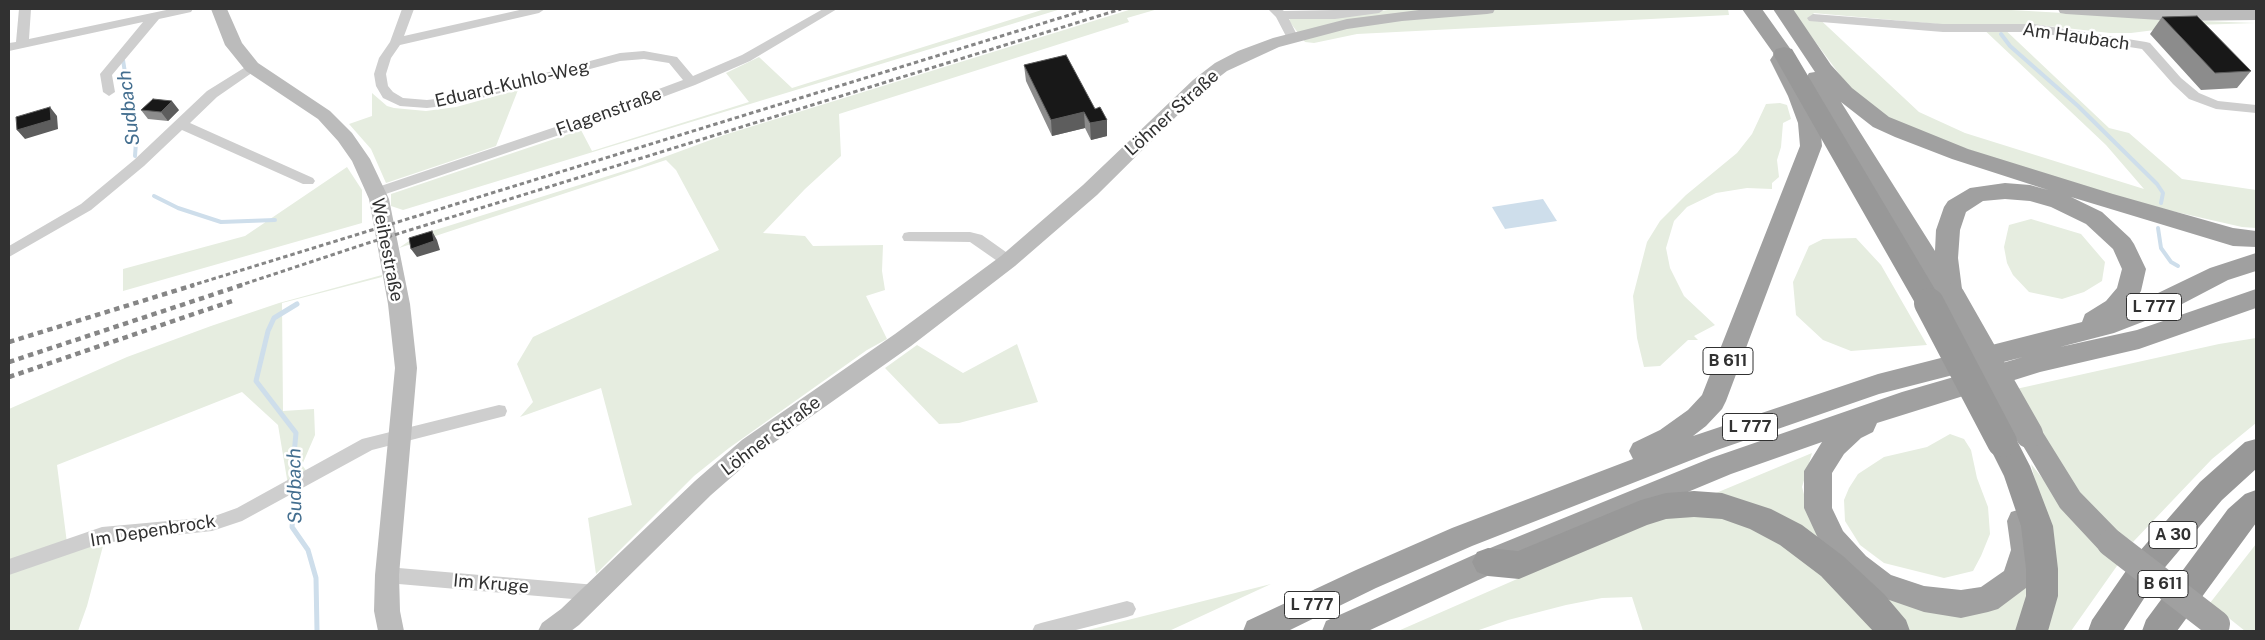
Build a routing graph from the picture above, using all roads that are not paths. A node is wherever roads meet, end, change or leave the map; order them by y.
1 (25, 9) edge
2 (187, 9) edge
3 (219, 9) edge
4 (408, 9) edge
5 (539, 9) edge
6 (831, 9) edge
7 (1379, 9) edge
8 (1487, 9) edge
9 (1752, 9) edge
10 (1770, 9) edge
11 (1783, 9) edge
12 (2066, 9) edge
13 (2110, 10) edge
14 (1277, 12) edge
15 (2256, 15) edge
16 (155, 16) junction
17 (1813, 18) dead end
18 (1292, 36) junction
19 (396, 42) junction
20 (22, 45) junction
21 (9, 47) edge
22 (1784, 54) junction
23 (252, 67) junction
24 (691, 82) junction
25 (109, 92) dead end
26 (2256, 109) edge
27 (181, 124) junction
28 (308, 181) dead end
29 (377, 192) junction
30 (909, 237) dead end
31 (2256, 239) edge
32 (9, 252) edge
33 (1008, 260) junction
34 (2256, 262) edge
35 (2256, 298) edge
36 (1940, 300) junction
37 (2047, 340) junction
38 (1902, 404) junction
39 (499, 412) dead end
40 (402, 435) junction
41 (2016, 438) junction
42 (2256, 451) edge
43 (2256, 503) edge
44 (1462, 537) junction
45 (1488, 562) junction
46 (9, 567) edge
47 (387, 575) junction
48 (596, 593) junction
49 (1126, 609) dead end
50 (561, 624) edge
51 (2224, 629) edge
52 (391, 631) edge
53 (546, 631) edge
54 (1041, 631) edge
55 (1258, 631) edge
56 (1337, 631) edge
57 (1894, 631) edge
58 (2032, 631) edge
59 (2104, 631) edge
60 (2158, 631) edge

1 - 20 street
2 - 16 street
3 - 23 main road, Weihestraße
4 - 19 street, Eduard-Kuhlo-Weg
5 - 19 street
6 - 24 street, Flagenstraße
7 - 14 street
8 - 18 main road, Löhner Straße
9 - 22 highway, B 611
10 - 36 highway
11 - 31 highway
12 - 13 main road
13 - 15 main road
14 - 18 street
16 - 20 street
16 - 25 street
17 - 26 street, Am Haubach
18 - 33 main road, Löhner Straße
19 - 24 street, Eduard-Kuhlo-Weg
20 - 21 street
22 - 36 highway
22 - 44 highway, B 611
23 - 27 street
23 - 29 main road, Weihestraße
24 - 29 street, Flagenstraße
27 - 28 street
27 - 32 street
29 - 40 main road, Weihestraße
30 - 33 street
33 - 48 main road, Löhner Straße
34 - 37 highway, L 777
35 - 38 highway, L 777
36 - 37 highway
36 - 41 highway, bridge
37 - 44 highway, L 777
38 - 41 highway
38 - 45 highway, L 777
39 - 40 street
40 - 46 street, Im Depenbrock
40 - 47 main road, Weihestraße
41 - 51 highway, B 611, bridge
41 - 58 highway
42 - 59 highway, A 30
43 - 60 highway, A 30
44 - 55 highway, L 777
45 - 56 highway, L 777
45 - 57 highway
47 - 48 street, Im Kruge
47 - 52 main road, Weihestraße
48 - 50 main road, Löhner Straße
49 - 54 street
50 - 53 main road

